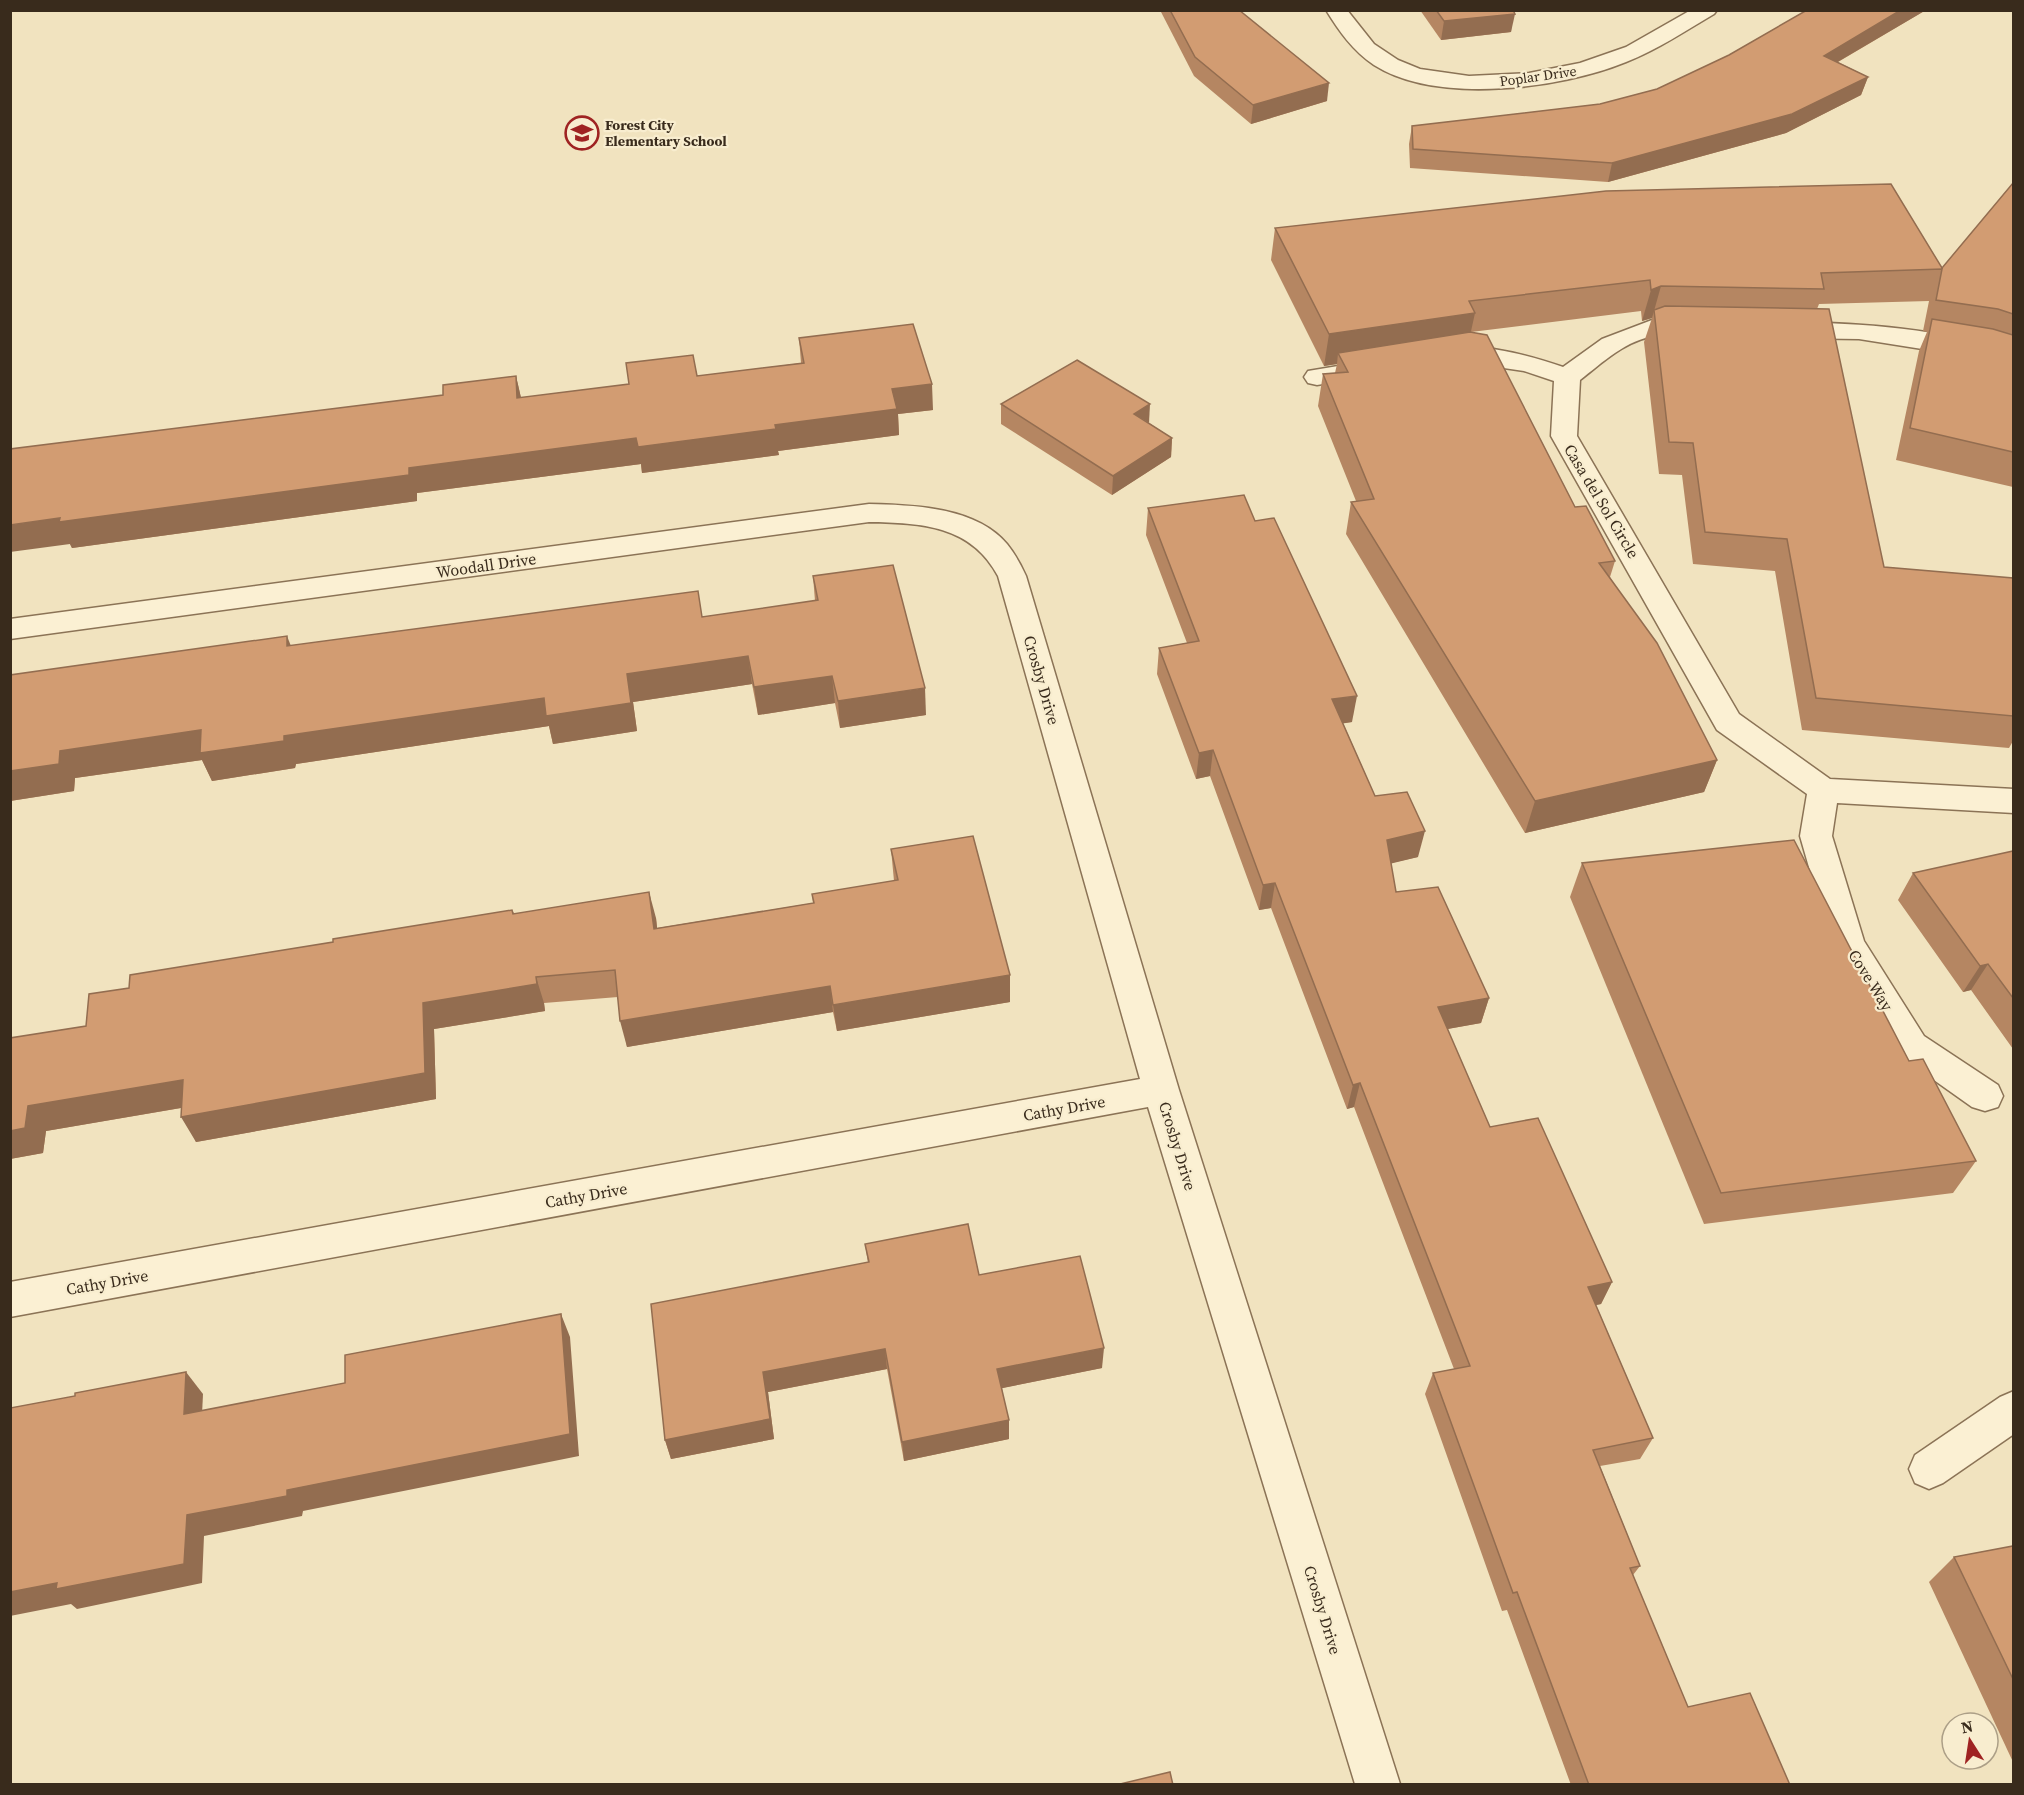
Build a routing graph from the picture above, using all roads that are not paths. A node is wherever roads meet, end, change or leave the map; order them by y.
1 (1336, 10) edge
2 (1707, 10) edge
3 (1721, 329) edge
4 (1767, 330) edge
5 (1429, 359) edge
6 (2013, 361) edge
7 (1396, 365) edge
8 (1317, 377) dead end
9 (1567, 377) junction
10 (960, 524) joint
11 (10, 629) edge
12 (1823, 790) junction
13 (2013, 801) edge
14 (1161, 1090) junction
15 (1985, 1096) dead end
16 (10, 1300) edge
17 (2013, 1410) edge
18 (1929, 1469) dead end
19 (1378, 1785) edge

1 - 2 street, Poplar Drive
3 - 9 street
4 - 6 street
5 - 9 street
7 - 8 street
9 - 12 street, Casa del Sol Circle
10 - 11 street, Woodall Drive
10 - 14 street, Crosby Drive
12 - 13 street
12 - 15 street, Cove Way
14 - 16 street, Cathy Drive
14 - 19 street, Crosby Drive
17 - 18 street

